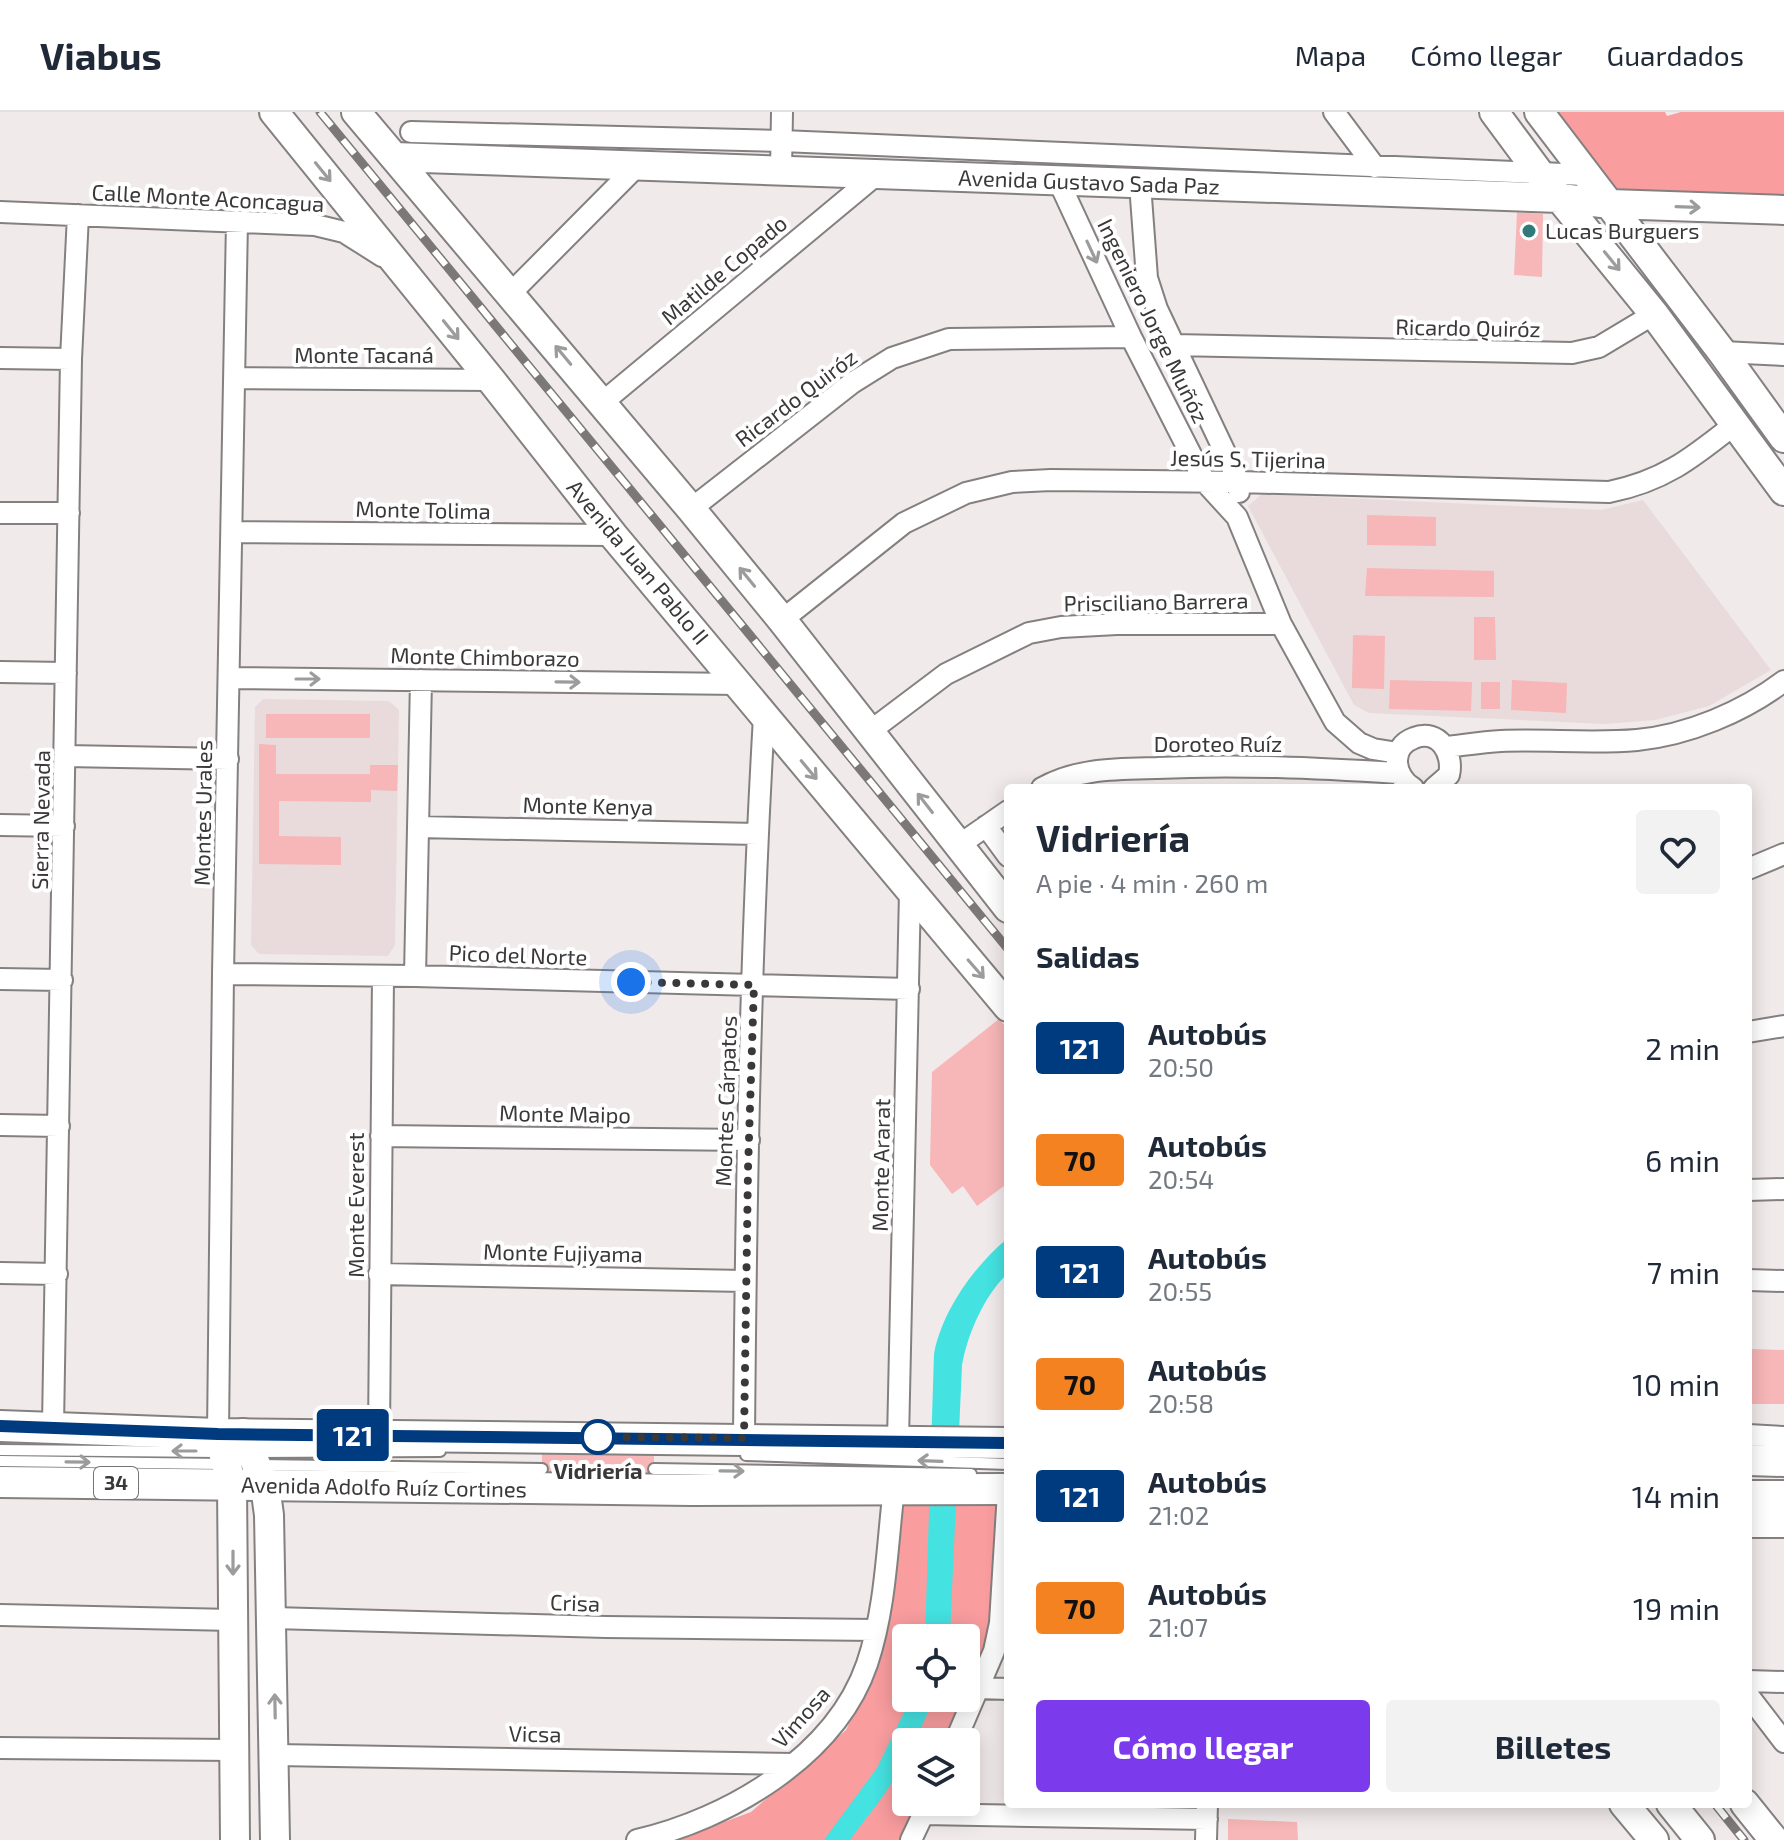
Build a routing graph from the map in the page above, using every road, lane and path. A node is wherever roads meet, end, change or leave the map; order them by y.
1 (274, 112) edge
2 (356, 112) edge
3 (782, 112) edge
4 (1334, 112) edge
5 (1494, 112) edge
6 (1539, 112) edge
7 (411, 132) dead end
8 (782, 141) junction
9 (394, 157) junction
10 (637, 166) junction
11 (1375, 167) junction
12 (781, 171) junction
13 (1540, 174) junction
14 (876, 175) junction
15 (1586, 175) junction
16 (1059, 182) junction
17 (1140, 184) junction
18 (1560, 198) junction
19 (1610, 204) junction
20 (1784, 210) edge
21 (0, 212) edge
22 (78, 215) junction
23 (237, 221) junction
24 (402, 269) junction
25 (511, 293) junction
26 (1654, 314) junction
27 (1131, 337) junction
28 (1174, 345) junction
29 (1722, 352) junction
30 (1784, 355) edge
31 (0, 358) edge
32 (71, 359) junction
33 (236, 378) junction
34 (491, 380) junction
35 (603, 402) junction
36 (1735, 424) junction
37 (1784, 438) edge
38 (1205, 482) junction
39 (1239, 482) junction
40 (1784, 491) edge
41 (691, 509) junction
42 (0, 513) edge
43 (69, 513) junction
44 (1237, 517) junction
45 (232, 532) junction
46 (613, 535) junction
47 (782, 620) junction
48 (1281, 624) junction
49 (0, 672) edge
50 (66, 673) junction
51 (230, 678) junction
52 (421, 680) junction
53 (1784, 681) edge
54 (740, 684) junction
55 (764, 717) junction
56 (869, 732) junction
57 (1446, 747) junction
58 (66, 756) junction
59 (228, 759) junction
60 (1405, 777) edge
61 (1051, 784) edge
62 (1445, 784) edge
63 (1004, 814) edge
64 (0, 825) edge
65 (64, 826) junction
66 (986, 826) junction
67 (418, 827) junction
68 (757, 834) junction
69 (959, 845) junction
70 (1004, 851) edge
71 (1784, 854) edge
72 (1752, 867) edge
73 (910, 892) junction
74 (1004, 903) edge
75 (223, 974) junction
76 (383, 976) junction
77 (415, 976) junction
78 (0, 979) edge
79 (62, 980) junction
80 (754, 985) junction
81 (909, 989) junction
82 (1004, 1002) edge
83 (1784, 1026) edge
84 (1752, 1031) edge
85 (0, 1125) edge
86 (59, 1126) junction
87 (381, 1136) junction
88 (749, 1140) junction
89 (1784, 1189) edge
90 (1752, 1190) edge
91 (0, 1273) edge
92 (57, 1274) junction
93 (379, 1274) junction
94 (1752, 1280) edge
95 (745, 1281) junction
96 (1784, 1281) edge
97 (0, 1426) edge
98 (53, 1426) junction
99 (379, 1435) junction
100 (1752, 1435) edge
101 (1784, 1437) edge
102 (898, 1440) junction
103 (1004, 1443) edge
104 (737, 1446) junction
105 (0, 1450) edge
106 (450, 1451) dead end
107 (237, 1453) junction
108 (0, 1461) edge
109 (1004, 1464) edge
110 (1764, 1465) edge
111 (542, 1469) dead end
112 (654, 1469) dead end
113 (1784, 1474) edge
114 (1004, 1475) edge
115 (0, 1482) edge
116 (1752, 1486) edge
117 (1784, 1486) edge
118 (894, 1488) junction
119 (1004, 1490) edge
120 (1752, 1505) edge
121 (1784, 1506) edge
122 (1752, 1527) edge
123 (1784, 1527) edge
124 (1004, 1556) edge
125 (0, 1615) edge
126 (273, 1618) junction
127 (233, 1620) junction
128 (876, 1630) junction
129 (1752, 1681) edge
130 (1784, 1682) edge
131 (980, 1686) edge
132 (980, 1688) edge
133 (1004, 1689) edge
134 (1752, 1700) edge
135 (1784, 1742) edge
136 (0, 1748) edge
137 (234, 1750) junction
138 (276, 1755) junction
139 (793, 1764) junction
140 (1627, 1808) edge
141 (1674, 1808) edge
142 (1748, 1808) edge
143 (980, 1809) edge
144 (1207, 1812) edge
145 (923, 1816) edge
146 (235, 1840) edge
147 (275, 1840) edge
148 (637, 1840) edge
149 (911, 1840) edge
150 (1206, 1840) edge
151 (1654, 1840) edge
152 (1700, 1840) edge
153 (1774, 1840) edge

1 -> 24 main road, Avenida Juan Pablo II
2 - 9 main road
3 - 8 street
4 - 11 street
5 - 13 main road
6 - 15 main road
7 - 8 street, Avenida Gustavo Sada Paz
8 - 11 street, Avenida Gustavo Sada Paz
8 - 12 street
9 - 10 main road, Avenida Gustavo Sada Paz
9 - 25 main road
10 - 12 main road, Avenida Gustavo Sada Paz
10 - 25 street
11 - 13 street, Avenida Gustavo Sada Paz
12 - 14 main road, Avenida Gustavo Sada Paz
13 - 15 street, Avenida Gustavo Sada Paz
13 - 18 main road
14 - 16 main road, Avenida Gustavo Sada Paz
14 - 35 street, Matilde Copado
15 - 19 main road
16 - 17 main road, Avenida Gustavo Sada Paz
16 -> 27 street, Ingeniero Jorge Muñóz
17 - 18 main road, Avenida Gustavo Sada Paz
17 - 28 street, Ingeniero Jorge Muñóz
18 - 19 main road, Avenida Gustavo Sada Paz
18 -> 26 main road
19 -> 20 main road, Avenida Gustavo Sada Paz
19 - 29 main road
21 - 22 street, Calle Monte Aconcagua
22 - 23 street, Calle Monte Aconcagua
22 - 32 street, Sierra Nevada
23 - 24 street, Calle Monte Aconcagua
23 - 33 street, Montes Urales
24 -> 34 main road, Avenida Juan Pablo II
35 -> 25 main road
26 - 28 street, Ricardo Quiróz
26 - 36 main road
27 - 38 street, Ingeniero Jorge Muñóz
27 - 41 street, Ricardo Quiróz
28 - 39 street, Ingeniero Jorge Muñóz
29 - 30 street
29 - 37 main road
31 - 32 street
32 - 43 street, Sierra Nevada
33 - 34 street, Monte Tacaná
33 - 45 street, Montes Urales
34 - 46 main road, Avenida Juan Pablo II
35 - 41 main road
36 - 39 street, Jesús S. Tijerina
36 - 40 main road
38 - 39 street, Jesús S. Tijerina
38 - 44 street, Ingeniero Jorge Muñóz
38 - 47 street, Jesús S. Tijerina
39 - 44 street, Ingeniero Jorge Muñóz
47 -> 41 main road
42 - 43 street
43 - 50 street, Sierra Nevada
44 - 48 street, Ingeniero Jorge Muñóz
45 - 46 street, Monte Tolima
45 - 51 street, Montes Urales
46 - 54 main road, Avenida Juan Pablo II
47 - 56 main road
48 - 56 street, Prisciliano Barrera
48 - 60 street, Ingeniero Jorge Muñóz
49 - 50 street
50 - 58 street, Sierra Nevada
51 -> 52 street, Monte Chimborazo
51 - 59 street, Montes Urales
52 -> 54 street, Monte Chimborazo
52 - 67 street
53 - 57 street
54 - 55 main road, Avenida Juan Pablo II
55 - 68 street, Montes Cárpatos
55 -> 73 main road, Avenida Juan Pablo II
69 -> 56 main road
57 - 60 street
57 - 62 street
58 - 59 street
58 - 65 street, Sierra Nevada
59 - 75 street, Montes Urales
60 - 61 street, Doroteo Ruíz
63 - 66 street
64 - 65 street
65 - 79 street, Sierra Nevada
66 - 69 street
66 - 70 street
67 - 68 street, Monte Kenya
67 - 77 street
68 - 80 street, Montes Cárpatos
69 - 74 main road
71 - 72 street
73 - 81 street, Monte Ararat
73 -> 82 main road, Avenida Juan Pablo II
75 - 76 street, Pico del Norte
75 - 107 street, Montes Urales
76 - 77 street, Pico del Norte
76 - 87 street, Monte Everest
77 - 80 street, Pico del Norte
78 - 79 street
79 - 86 street, Sierra Nevada
80 - 81 street, Pico del Norte
80 - 88 street, Montes Cárpatos
81 - 102 street, Monte Ararat
83 - 84 street
85 - 86 street
86 - 92 street, Sierra Nevada
87 - 88 street, Monte Maipo
87 - 93 street, Monte Everest
88 - 95 street, Montes Cárpatos
89 - 90 street
91 - 92 street
92 - 98 street, Sierra Nevada
93 - 95 street, Monte Fujiyama
93 - 99 street, Monte Everest
94 - 96 street
95 - 104 street, Montes Cárpatos
97 - 98 main road, Avenida Adolfo Ruíz Cortines / 34
98 - 107 main road, Avenida Adolfo Ruíz Cortines / 34
99 - 104 main road, Avenida Adolfo Ruíz Cortines / 34
99 - 107 main road, Avenida Adolfo Ruíz Cortines / 34
100 - 101 street
102 - 103 main road, Avenida Adolfo Ruíz Cortines / 34
102 - 104 main road, Avenida Adolfo Ruíz Cortines / 34
109 -> 104 lane
107 -> 105 lane
106 - 107 lane
108 -> 107 lane
107 - 111 lane
107 - 115 main road, Avenida Adolfo Ruíz Cortines / 34
107 - 118 main road, Avenida Adolfo Ruíz Cortines / 34
107 - 126 main road
107 -> 127 main road
110 - 113 lane
112 -> 114 lane
116 - 117 lane
118 - 119 main road, Avenida Adolfo Ruíz Cortines / 34
118 - 128 street, Vimosa
120 - 121 main road
122 - 123 street
124 - 131 street
125 - 127 street
126 - 128 street, Crisa
138 -> 126 main road
127 - 137 main road
128 - 139 street, Vimosa
129 - 130 street
132 - 133 street
134 - 135 street
136 - 137 street
137 - 146 main road
138 - 139 street, Vicsa
138 - 147 main road
139 - 148 street, Vimosa
140 - 151 main road
141 - 152 main road
142 - 153 main road
143 - 144 street
144 - 150 street
145 - 149 street

